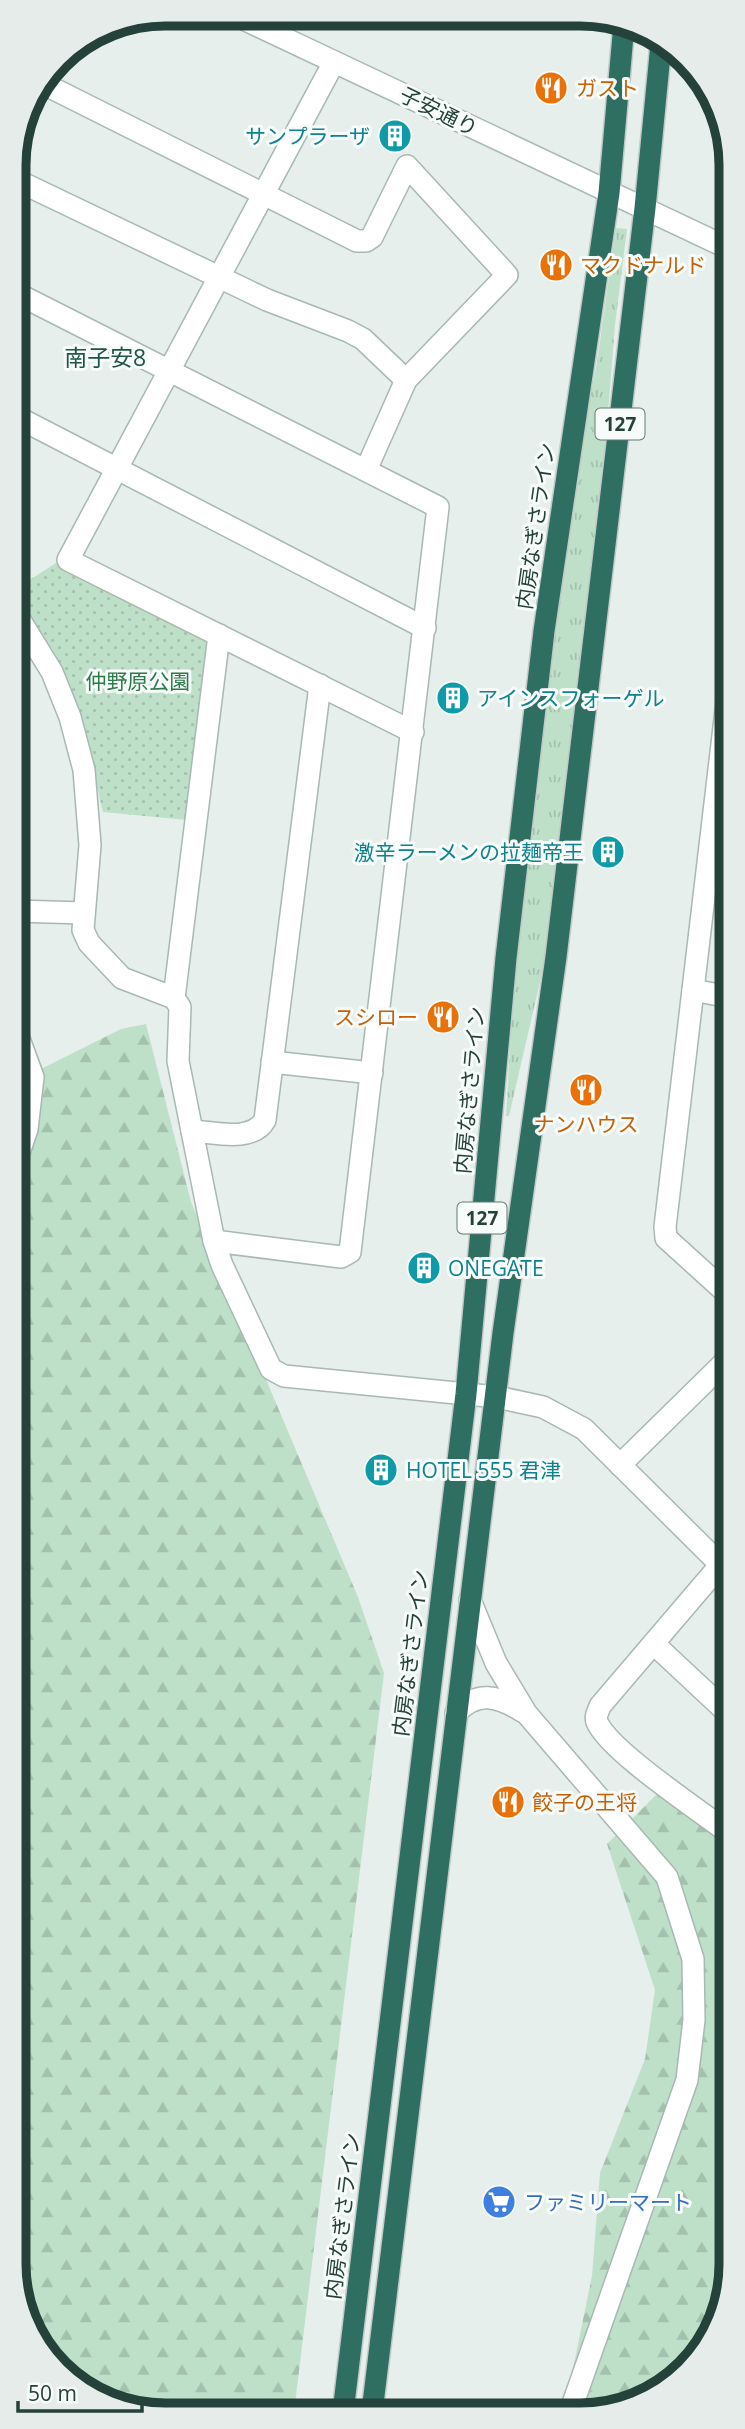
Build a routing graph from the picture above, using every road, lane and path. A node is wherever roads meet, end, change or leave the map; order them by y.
1 (258, 27) edge
2 (623, 33) edge
3 (660, 52) edge
4 (334, 62) junction
5 (50, 87) edge
6 (27, 185) edge
7 (264, 193) junction
8 (609, 193) junction
9 (645, 208) junction
10 (719, 244) edge
11 (219, 278) junction
12 (27, 298) edge
13 (169, 371) junction
14 (406, 380) junction
15 (27, 422) edge
16 (117, 469) junction
17 (366, 470) junction
18 (425, 628) junction
19 (27, 631) edge
20 (219, 635) junction
21 (320, 685) junction
22 (413, 732) junction
23 (719, 808) edge
24 (27, 911) edge
25 (84, 913) junction
26 (693, 990) junction
27 (719, 995) edge
28 (174, 998) junction
29 (27, 1059) edge
30 (272, 1062) junction
31 (372, 1073) junction
32 (27, 1130) edge
33 (192, 1131) junction
34 (214, 1241) junction
35 (718, 1286) edge
36 (718, 1368) edge
37 (466, 1394) junction
38 (497, 1397) junction
39 (620, 1465) junction
40 (718, 1557) edge
41 (718, 1574) edge
42 (470, 1600) junction
43 (654, 1644) junction
44 (718, 1704) edge
45 (456, 1713) junction
46 (526, 1713) junction
47 (718, 1825) edge
48 (344, 2403) edge
49 (373, 2403) edge
50 (573, 2403) edge

1 - 4 street, 子安通り
2 - 8 highway, 内房なぎさライン / 127
3 - 9 highway, 127
4 - 7 street
4 - 8 street, 子安通り
5 - 7 street
6 - 11 street
7 - 11 street
7 - 14 street
8 - 9 street, 子安通り
8 - 37 highway, 内房なぎさライン / 127
9 - 10 street, 子安通り
9 - 38 highway, 127
11 - 13 street
11 - 14 street
12 - 13 street
13 - 16 street
13 - 17 street
14 - 17 street
15 - 16 street
16 - 18 street
16 - 20 street
17 - 18 street
18 - 22 street
19 - 25 street
20 - 21 street
20 - 28 street
21 - 22 street
21 - 30 street
22 - 31 street
23 - 26 street
24 - 25 street
25 - 28 street
26 - 27 street
26 - 35 street
28 - 33 street
29 - 32 street
30 - 31 street
30 - 33 street
31 - 34 street
33 - 34 street
34 - 37 street
36 - 39 street
37 - 38 street
37 - 48 highway, 内房なぎさライン / 127
38 - 39 street
38 - 42 highway, 127
39 - 40 street
41 - 43 street
42 - 45 highway, 127
42 - 46 street
43 - 44 street
43 - 47 street
45 - 46 street
45 - 49 highway, 127
46 - 50 street

